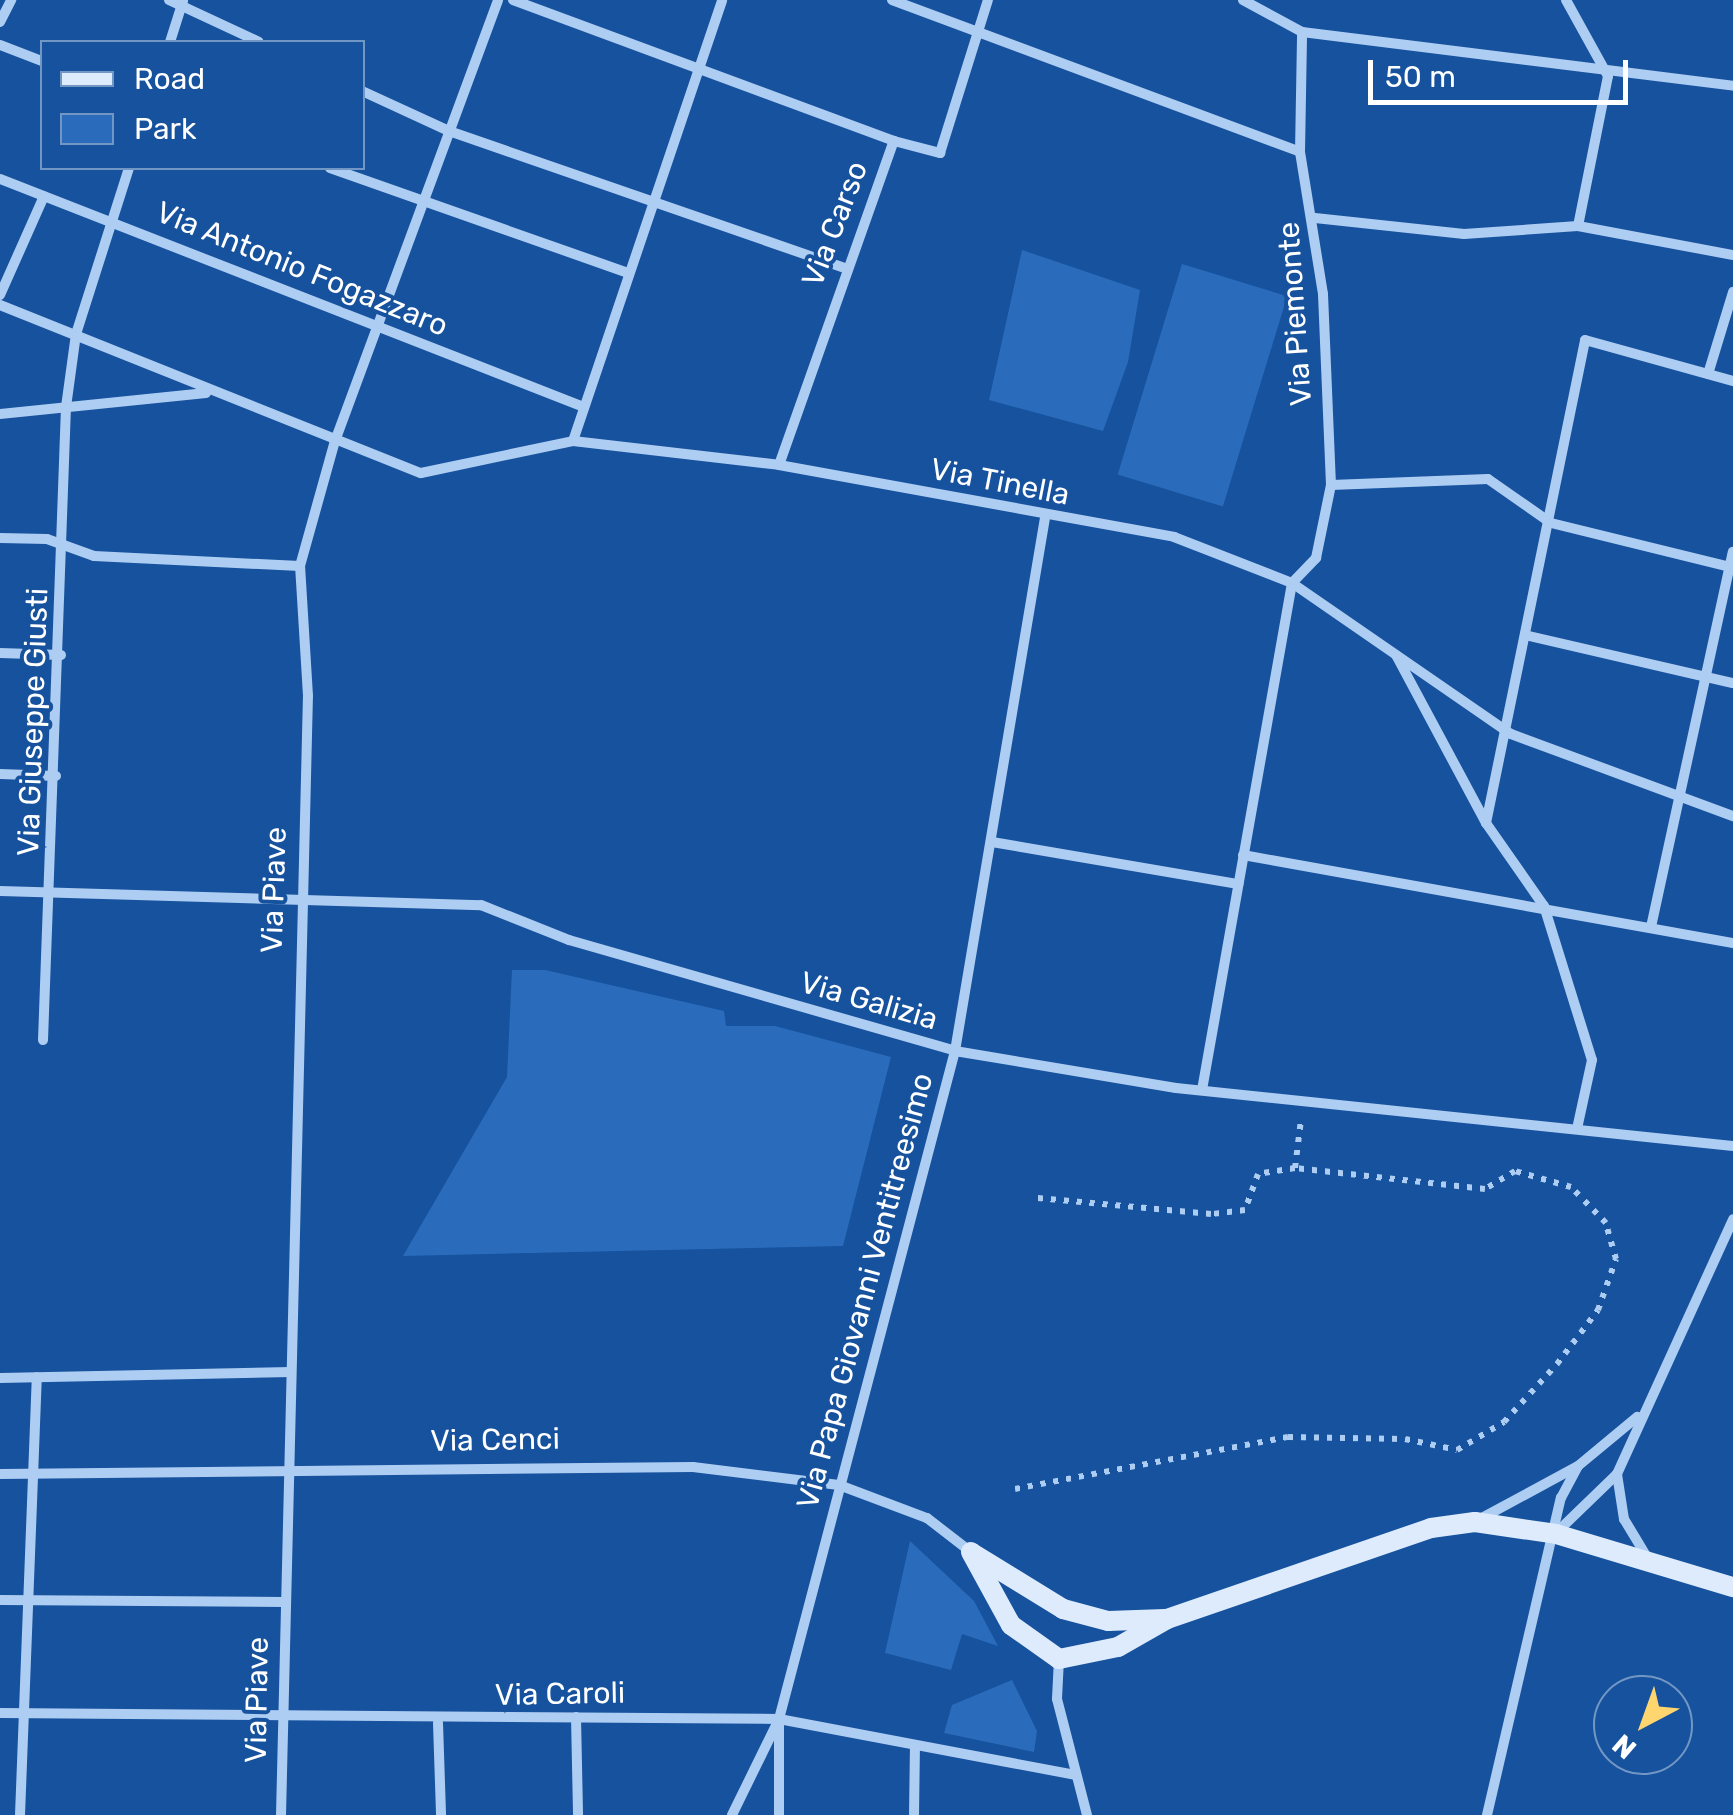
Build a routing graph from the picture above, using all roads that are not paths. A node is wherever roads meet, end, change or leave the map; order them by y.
1 (11, 0) edge
2 (169, 0) edge
3 (498, 0) edge
4 (513, 0) edge
5 (722, 0) edge
6 (892, 0) edge
7 (988, 0) edge
8 (1244, 0) edge
9 (1566, 0) edge
10 (182, 3) edge
11 (0, 22) edge
12 (979, 28) junction
13 (1302, 32) junction
14 (171, 40) edge
15 (255, 40) edge
16 (0, 45) edge
17 (40, 60) edge
18 (698, 67) junction
19 (1608, 76) junction
20 (1733, 86) edge
21 (365, 92) edge
22 (449, 132) junction
23 (894, 141) junction
24 (1300, 152) junction
25 (128, 170) edge
26 (336, 170) edge
27 (0, 179) edge
28 (44, 196) junction
29 (652, 200) junction
30 (424, 202) junction
31 (1316, 218) junction
32 (112, 220) junction
33 (1578, 226) junction
34 (1733, 256) edge
35 (844, 268) junction
36 (628, 272) junction
37 (1733, 292) edge
38 (0, 296) edge
39 (0, 305) edge
40 (377, 327) junction
41 (76, 334) junction
42 (1708, 374) junction
43 (1733, 381) edge
44 (207, 393) junction
45 (66, 406) junction
46 (584, 407) junction
47 (0, 414) edge
48 (335, 441) junction
49 (574, 441) junction
50 (778, 465) junction
51 (1331, 485) junction
52 (1045, 518) junction
53 (1550, 523) junction
54 (0, 538) edge
55 (66, 545) junction
56 (1733, 552) edge
57 (300, 566) junction
58 (1730, 567) junction
59 (1292, 582) junction
60 (1529, 636) junction
61 (1394, 652) junction
62 (0, 653) edge
63 (62, 655) junction
64 (1706, 677) junction
65 (1733, 683) edge
66 (1511, 734) junction
67 (0, 774) edge
68 (56, 776) junction
69 (1679, 801) junction
70 (1733, 816) edge
71 (1486, 823) junction
72 (992, 842) junction
73 (1244, 855) junction
74 (1238, 884) junction
75 (0, 891) edge
76 (51, 894) junction
77 (298, 900) junction
78 (1544, 906) junction
79 (1651, 927) junction
80 (1733, 943) edge
81 (42, 1040) dead end
82 (955, 1051) junction
83 (1202, 1090) junction
84 (1578, 1124) junction
85 (1733, 1146) edge
86 (1733, 1219) edge
87 (290, 1372) junction
88 (37, 1377) junction
89 (0, 1378) edge
90 (1638, 1416) junction
91 (1578, 1466) junction
92 (286, 1472) junction
93 (0, 1474) edge
94 (1617, 1474) junction
95 (33, 1475) junction
96 (839, 1484) junction
97 (1475, 1522) junction
98 (1556, 1534) junction
99 (972, 1552) junction
100 (1648, 1559) junction
101 (1733, 1587) edge
102 (0, 1600) edge
103 (29, 1600) junction
104 (284, 1602) junction
105 (1167, 1619) junction
106 (1059, 1659) junction
107 (0, 1714) edge
108 (21, 1714) junction
109 (280, 1714) junction
110 (576, 1717) junction
111 (780, 1719) junction
112 (438, 1723) junction
113 (916, 1745) junction
114 (1074, 1774) junction
115 (20, 1815) edge
116 (282, 1815) edge
117 (441, 1815) edge
118 (578, 1815) edge
119 (732, 1815) edge
120 (779, 1815) edge
121 (914, 1815) edge
122 (1086, 1815) edge
123 (1487, 1815) edge

1 - 11 street
2 - 10 street
3 - 22 street, Via Piave
4 - 18 street
5 - 18 street
6 - 12 street
7 - 12 street, Via Carso
8 - 13 street
9 - 19 street
10 - 14 street
10 - 15 street
12 - 23 street, Via Carso
12 - 24 street
13 - 19 street
13 - 24 street, Via Piemonte
16 - 17 street
18 - 23 street
18 - 29 street
19 - 20 street
19 - 33 street
21 - 22 street
22 - 29 street
22 - 30 street, Via Piave
23 - 35 street, Via Carso
24 - 31 street, Via Piemonte
25 - 32 street
26 - 30 street
27 - 28 street, Via Antonio Fogazzaro
28 - 32 street, Via Antonio Fogazzaro
28 - 38 street
29 - 35 street
29 - 36 street
30 - 36 street
30 - 40 street, Via Piave
31 - 33 street
31 - 51 street, Via Piemonte
32 - 40 street, Via Antonio Fogazzaro
32 - 41 street
33 - 34 street
35 - 50 street, Via Carso
36 - 46 street
37 - 42 street
39 - 41 street
40 - 46 street, Via Antonio Fogazzaro
40 - 48 street, Via Piave
41 - 44 street, Via Tinella
41 - 45 street, Via Giuseppe Giusti
42 - 43 street
42 - 53 street
44 - 45 street
44 - 48 street, Via Tinella
45 - 47 street
45 - 55 street, Via Giuseppe Giusti
46 - 49 street
48 - 49 street, Via Tinella
48 - 57 street, Via Piave
49 - 50 street, Via Tinella
50 - 52 street, Via Tinella
51 - 53 street
51 - 59 street, Via Piemonte
52 - 59 street, Via Tinella
52 - 72 street, Via Papa Giovanni Ventitreesimo
53 - 58 street
53 - 60 street
54 - 55 street
55 - 57 street
55 - 63 street, Via Giuseppe Giusti
56 - 58 street
57 - 77 street, Via Piave
58 - 64 street
59 - 61 street, Via Tinella
59 - 73 street
60 - 64 street
60 - 66 street
61 - 66 street, Via Tinella
61 - 71 street
62 - 63 street
63 - 68 street, Via Giuseppe Giusti
64 - 65 street
64 - 69 street
66 - 69 street, Via Tinella
66 - 71 street
67 - 68 street
68 - 76 street, Via Giuseppe Giusti
69 - 70 street, Via Tinella
69 - 79 street
71 - 78 street
72 - 74 street
72 - 82 street, Via Papa Giovanni Ventitreesimo
73 - 74 street
73 - 78 street
74 - 83 street
75 - 76 street, Via Galizia
76 - 77 street, Via Galizia
76 - 81 street, Via Giuseppe Giusti
77 - 82 street, Via Galizia
77 - 87 street, Via Piave
78 - 79 street
78 - 84 street
79 - 80 street
82 - 83 street, Via Galizia
82 - 96 street, Via Papa Giovanni Ventitreesimo
83 - 84 street, Via Galizia
84 - 85 street, Via Galizia
86 - 90 street
87 - 88 street
87 - 92 street, Via Piave
88 - 89 street
88 - 95 street
90 - 91 street
90 - 94 street
91 - 97 street
91 - 98 street
92 - 95 street, Via Cenci
92 - 96 street, Via Cenci
92 - 104 street, Via Piave
93 - 95 street, Via Cenci
94 - 98 street
94 - 100 street
95 - 103 street
96 - 99 street, Via Cenci
96 - 111 street, Via Papa Giovanni Ventitreesimo
97 - 98 street
97 - 105 street
98 - 100 street
98 - 123 street
99 - 105 street, Via Cenci
99 - 106 street, Via Cenci
100 - 101 street
102 - 103 street
103 - 104 street
103 - 108 street
104 - 109 street, Via Piave
105 - 106 street
106 - 114 street
107 - 108 street, Via Caroli
108 - 109 street, Via Caroli
108 - 115 street
109 - 112 street, Via Caroli
109 - 116 street, Via Piave
110 - 111 street, Via Caroli
110 - 112 street, Via Caroli
110 - 118 street
111 - 113 street, Via Caroli
111 - 119 street
111 - 120 street
112 - 117 street
113 - 114 street, Via Caroli
113 - 121 street
114 - 122 street

